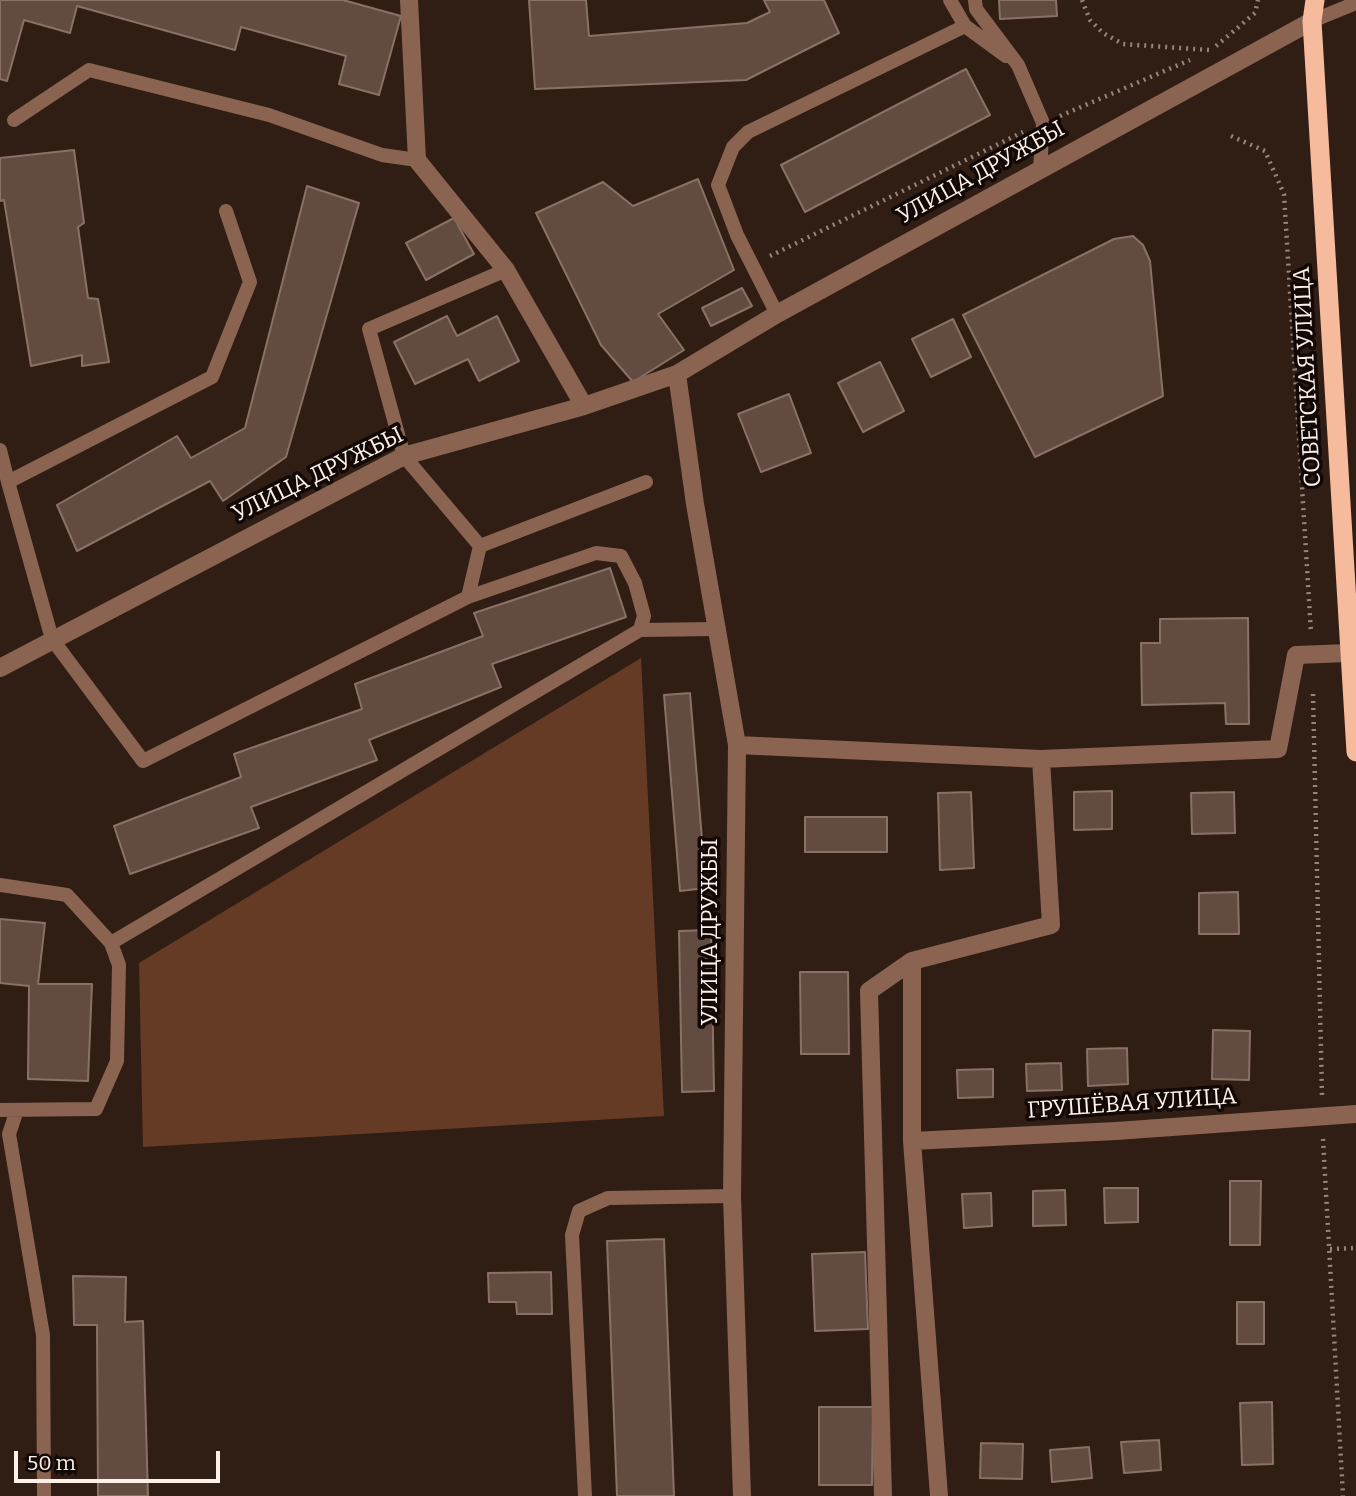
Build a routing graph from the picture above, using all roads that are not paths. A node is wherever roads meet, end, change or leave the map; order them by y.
1 (409, 0) edge
2 (950, 0) edge
3 (975, 0) edge
4 (1315, 0) edge
5 (1356, 3) edge
6 (1312, 21) junction
7 (965, 26) junction
8 (1018, 65) junction
9 (14, 120) dead end
10 (417, 160) junction
11 (1040, 169) junction
12 (226, 211) dead end
13 (506, 270) junction
14 (777, 314) junction
15 (677, 374) junction
16 (584, 406) junction
17 (0, 450) edge
18 (404, 456) junction
19 (8, 482) junction
20 (646, 482) dead end
21 (480, 546) junction
22 (468, 597) junction
23 (717, 629) junction
24 (640, 631) junction
25 (52, 639) junction
26 (1349, 653) junction
27 (0, 668) edge
28 (737, 745) junction
29 (1356, 752) edge
30 (1041, 759) junction
31 (0, 885) edge
32 (111, 943) junction
33 (912, 961) junction
34 (0, 1110) edge
35 (17, 1110) junction
36 (1356, 1114) edge
37 (912, 1140) junction
38 (732, 1196) junction
39 (44, 1496) edge
40 (585, 1496) edge
41 (742, 1496) edge
42 (883, 1496) edge
43 (939, 1496) edge

1 - 10 street
2 - 7 lane
3 - 8 lane
4 - 6 highway, СОВЕТСКАЯ УЛИЦА
5 - 6 lane
6 - 11 street, УЛИЦА ДРУЖБЫ
6 - 26 highway, СОВЕТСКАЯ УЛИЦА
7 - 8 lane
7 - 14 lane
8 - 11 lane
9 - 10 lane
10 - 13 street
11 - 14 street, УЛИЦА ДРУЖБЫ
12 - 19 lane
13 - 16 street
13 - 18 lane
14 - 15 street, УЛИЦА ДРУЖБЫ
15 - 16 street, УЛИЦА ДРУЖБЫ
15 - 23 street, УЛИЦА ДРУЖБЫ
16 - 18 street, УЛИЦА ДРУЖБЫ
17 - 19 lane
18 - 21 lane
18 - 25 street, УЛИЦА ДРУЖБЫ
19 - 25 lane
20 - 21 lane
21 - 22 lane
22 - 24 lane
22 - 25 lane
23 - 24 lane
23 - 28 street, УЛИЦА ДРУЖБЫ
24 - 32 lane
25 - 27 street, УЛИЦА ДРУЖБЫ
26 - 29 highway, СОВЕТСКАЯ УЛИЦА
26 - 30 street
28 - 30 street
28 - 38 street, УЛИЦА ДРУЖБЫ
30 - 33 street
31 - 32 lane
32 - 35 lane
33 - 37 street
33 - 42 street
34 - 35 lane
35 - 39 lane
36 - 37 street, ГРУШЁВАЯ УЛИЦА
37 - 43 street
38 - 40 lane
38 - 41 street, УЛИЦА ДРУЖБЫ

